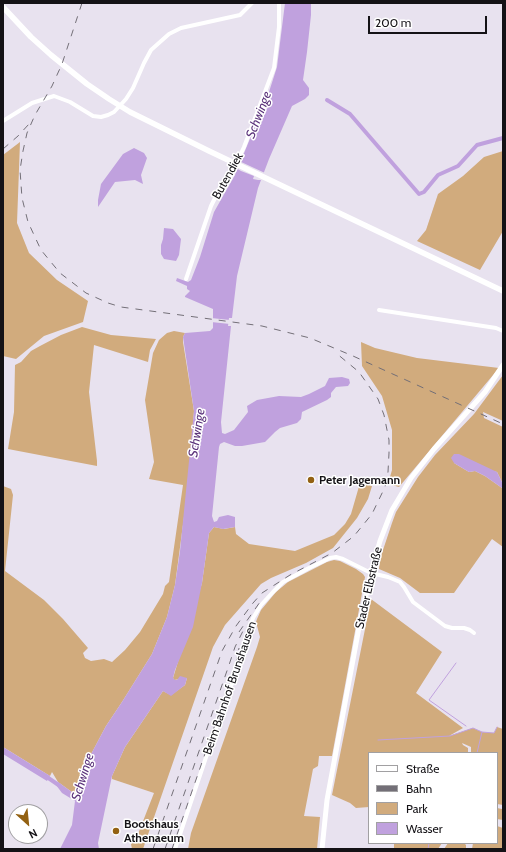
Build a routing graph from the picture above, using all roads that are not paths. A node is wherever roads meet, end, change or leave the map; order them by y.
1 (252, 3) edge
2 (279, 3) edge
3 (3, 7) edge
4 (3, 121) edge
5 (186, 279) dead end
6 (503, 290) edge
7 (379, 310) dead end
8 (503, 331) edge
9 (503, 365) edge
10 (371, 573) junction
11 (474, 633) dead end
12 (176, 849) edge
13 (322, 849) edge

1 - 4 street
2 - 5 street, Butendiek
3 - 6 main road
7 - 8 street
9 - 10 street, Stader Elbstraße
10 - 11 street, Beim Bahnhof Brunshausen
10 - 12 street, Beim Bahnhof Brunshausen
10 - 13 street, Stader Elbstraße

